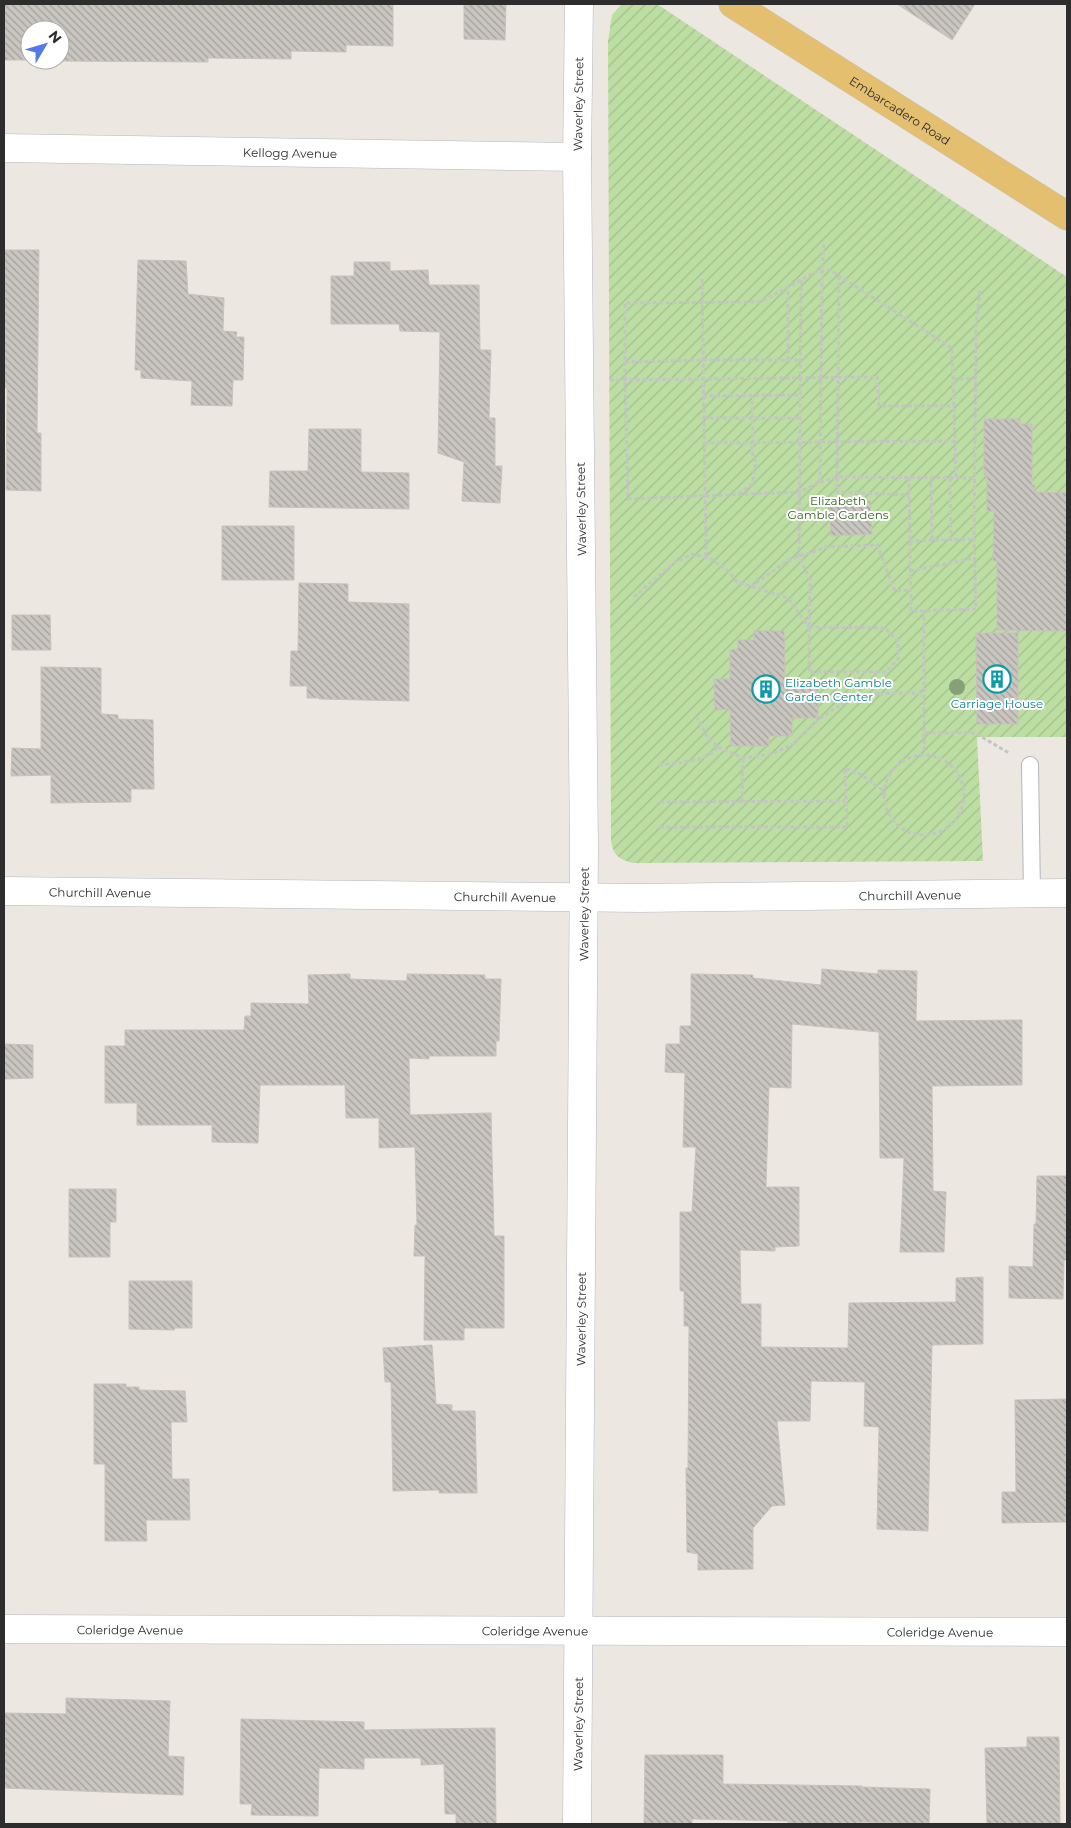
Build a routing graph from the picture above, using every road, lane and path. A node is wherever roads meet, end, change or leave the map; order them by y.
1 (579, 4) edge
2 (733, 4) edge
3 (4, 148) edge
4 (577, 157) junction
5 (1067, 216) edge
6 (824, 243) dead end
7 (822, 271) junction
8 (839, 275) junction
9 (702, 279) dead end
10 (801, 280) junction
11 (788, 287) junction
12 (980, 289) dead end
13 (702, 302) junction
14 (703, 360) junction
15 (788, 360) junction
16 (802, 360) junction
17 (625, 362) junction
18 (821, 377) junction
19 (839, 377) junction
20 (703, 378) junction
21 (802, 378) junction
22 (976, 378) junction
23 (625, 379) junction
24 (953, 379) junction
25 (801, 395) junction
26 (703, 396) junction
27 (752, 396) junction
28 (954, 406) junction
29 (703, 418) junction
30 (753, 418) junction
31 (801, 418) junction
32 (955, 441) junction
33 (800, 442) junction
34 (820, 442) junction
35 (838, 442) junction
36 (704, 443) junction
37 (753, 443) junction
38 (838, 477) junction
39 (909, 477) junction
40 (931, 477) junction
41 (950, 478) junction
42 (956, 478) junction
43 (975, 478) junction
44 (820, 482) junction
45 (800, 492) junction
46 (737, 495) junction
47 (909, 495) junction
48 (705, 496) junction
49 (951, 539) junction
50 (974, 539) junction
51 (932, 540) junction
52 (909, 541) junction
53 (800, 556) junction
54 (706, 558) junction
55 (975, 558) junction
56 (910, 571) junction
57 (751, 587) junction
58 (911, 590) junction
59 (634, 597) dead end
60 (924, 610) junction
61 (809, 627) junction
62 (876, 672) junction
63 (924, 693) junction
64 (877, 695) junction
65 (697, 718) dead end
66 (924, 732) junction
67 (718, 747) junction
68 (924, 754) junction
69 (743, 758) junction
70 (659, 765) dead end
71 (1030, 765) joint
72 (884, 791) junction
73 (660, 802) dead end
74 (742, 802) junction
75 (845, 802) junction
76 (660, 827) dead end
77 (4, 891) edge
78 (1067, 893) edge
79 (1032, 894) junction
80 (583, 897) junction
81 (4, 1629) edge
82 (577, 1630) junction
83 (1067, 1632) edge
84 (577, 1824) edge

1 - 4 street, Waverley Street
2 - 5 main road, Embarcadero Road
3 - 4 street, Kellogg Avenue
4 - 80 street, Waverley Street
6 - 7 path
7 - 8 path
7 - 10 path
7 - 18 path
8 - 19 path
8 - 24 path
9 - 13 path
10 - 11 path
10 - 16 path
11 - 13 path
11 - 15 path
12 - 22 path
13 - 14 path
13 - 17 path
14 - 15 path
14 - 17 path
14 - 20 path
15 - 16 path
16 - 21 path
17 - 23 path
18 - 19 path
18 - 21 path
18 - 34 path
19 - 28 path
19 - 35 path
20 - 21 path
20 - 23 path
20 - 26 path
21 - 25 path
22 - 24 path
22 - 43 path
23 - 48 path
24 - 28 path
25 - 27 path
25 - 31 path
26 - 27 path
26 - 29 path
27 - 30 path
28 - 32 path
29 - 30 path
29 - 36 path
30 - 31 path
30 - 37 path
31 - 33 path
32 - 35 path
32 - 42 path
33 - 34 path
33 - 37 path
33 - 45 path
34 - 35 path
34 - 44 path
35 - 38 path
36 - 37 path
36 - 48 path
37 - 46 path
38 - 39 path
38 - 44 path
38 - 47 path
39 - 40 path
39 - 47 path
40 - 41 path
40 - 51 path
41 - 42 path
41 - 49 path
42 - 43 path
43 - 50 path
44 - 45 path
45 - 46 path
45 - 53 path
46 - 48 path
47 - 52 path
48 - 54 path
49 - 50 path
49 - 51 path
50 - 55 path
51 - 52 path
52 - 56 path
53 - 57 path
53 - 58 path
53 - 61 path
54 - 57 path
54 - 59 path
55 - 56 path
55 - 60 path
56 - 58 path
57 - 61 path
58 - 60 path
60 - 63 path
61 - 62 path
61 - 62 path
62 - 64 path
63 - 64 path
63 - 66 path
64 - 69 path
65 - 67 path
66 - 68 path
66 - 71 path
67 - 69 path
67 - 70 path
68 - 72 path
68 - 72 path
69 - 74 path
71 - 79 lane
72 - 75 path
73 - 74 path
74 - 75 path
75 - 76 path
77 - 80 street, Churchill Avenue
78 - 79 street, Churchill Avenue
79 - 80 street, Churchill Avenue
80 - 82 street, Waverley Street
81 - 82 street, Coleridge Avenue
82 - 83 street, Coleridge Avenue
82 - 84 street, Waverley Street

